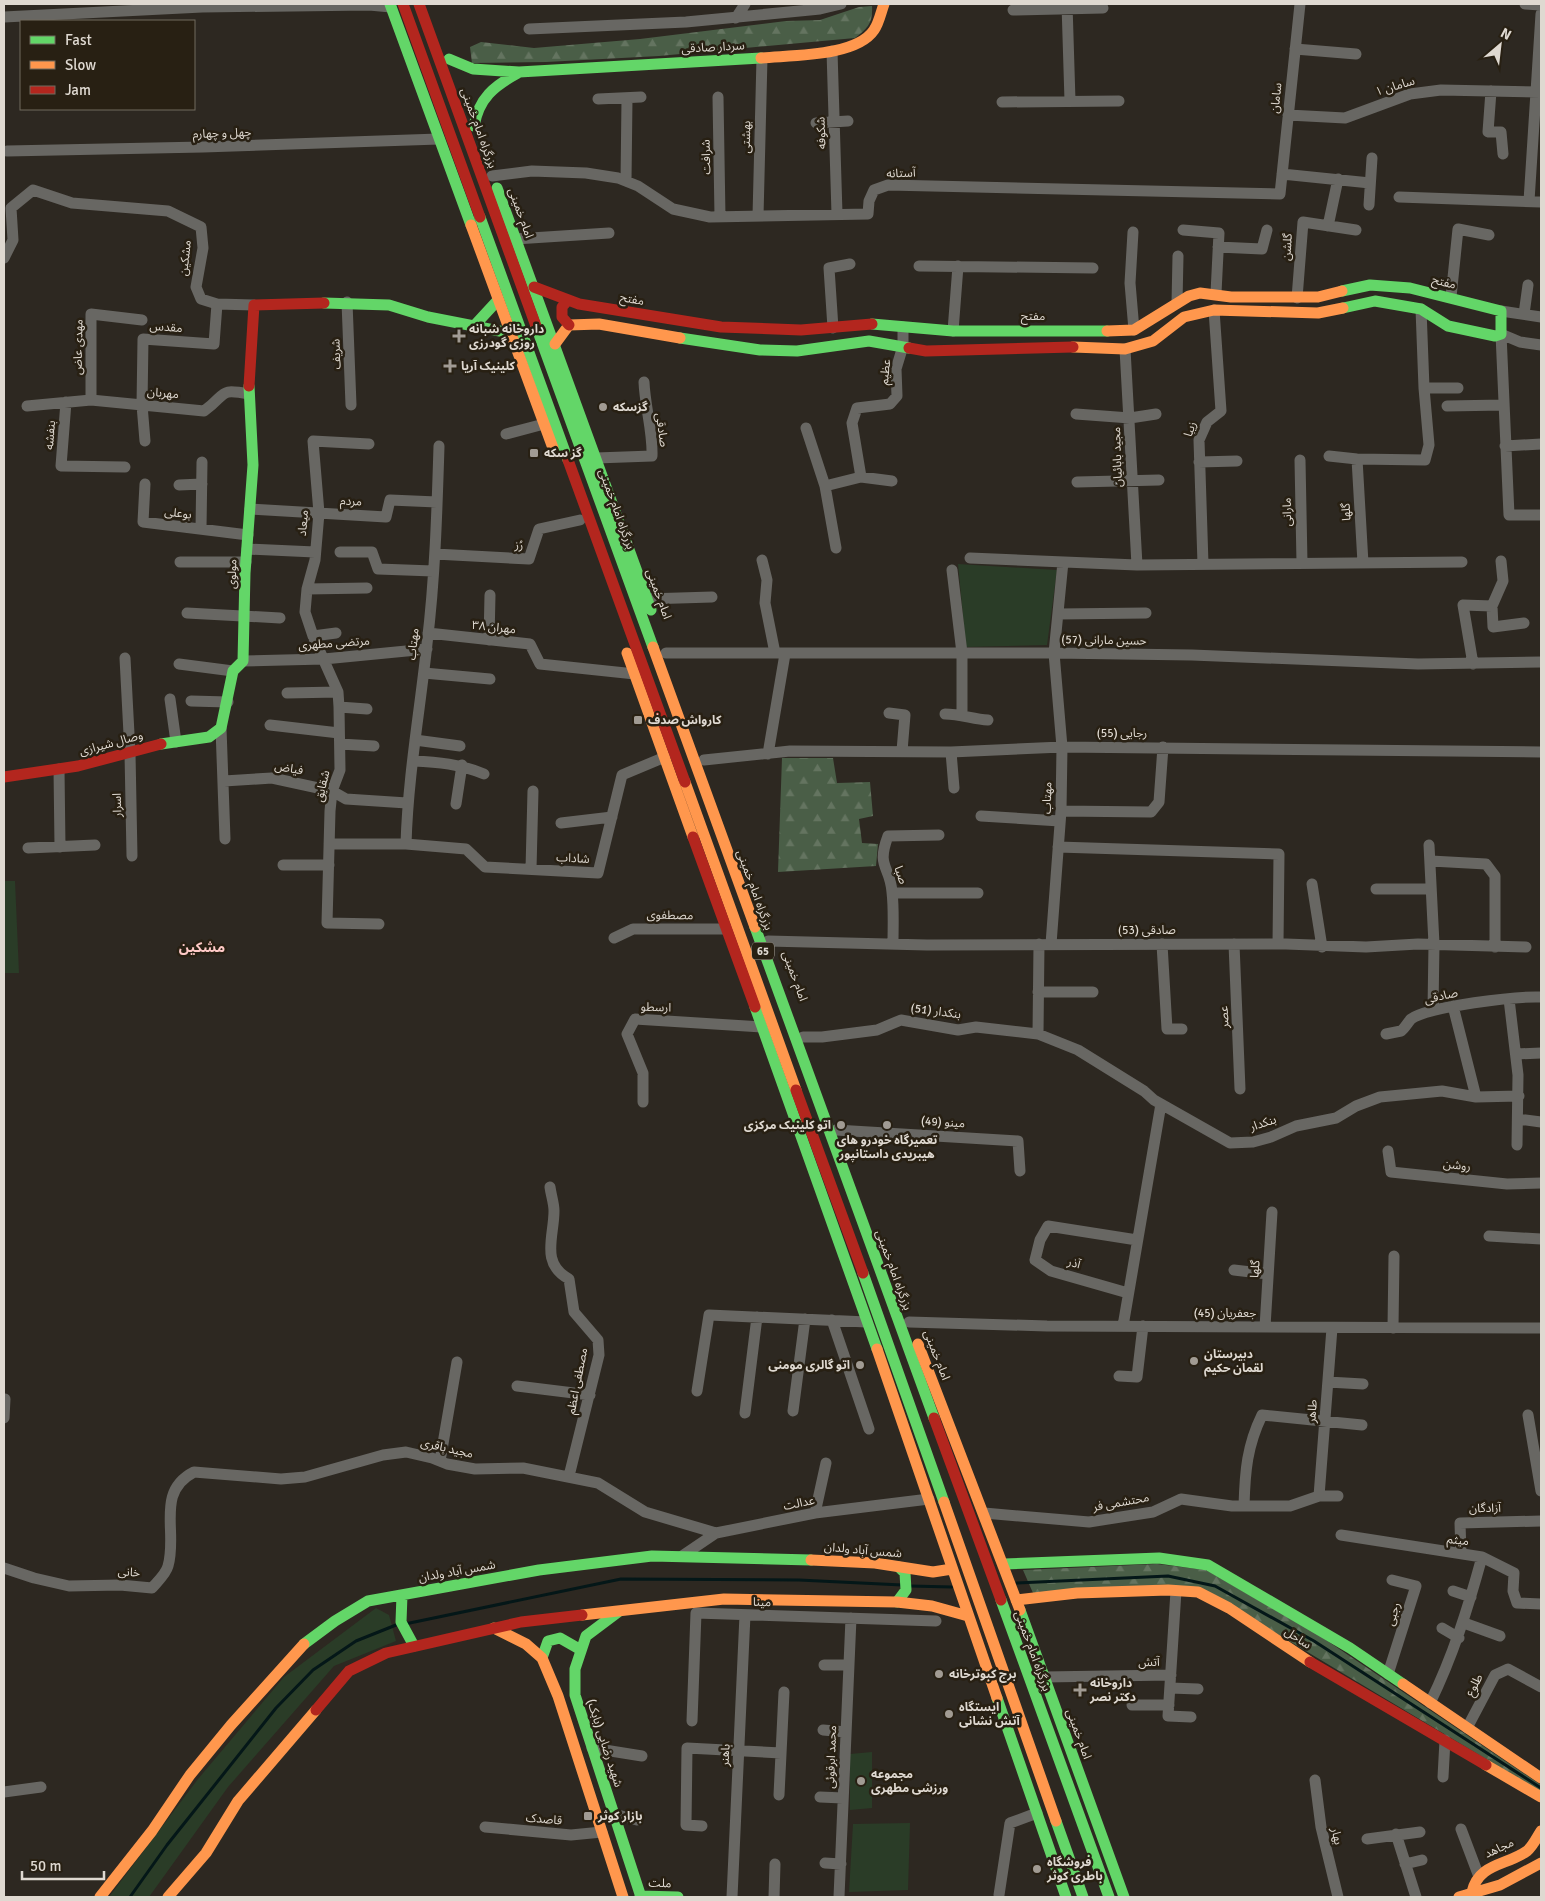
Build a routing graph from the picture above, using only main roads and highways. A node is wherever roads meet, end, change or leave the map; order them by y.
1 (402, 4) edge
2 (419, 4) edge
3 (429, 4) edge
4 (884, 4) edge
5 (390, 5) edge
6 (449, 59) junction
7 (519, 72) junction
8 (474, 126) junction
9 (534, 287) junction
10 (498, 300) junction
11 (568, 300) junction
12 (569, 325) junction
13 (474, 326) junction
14 (510, 332) junction
15 (555, 344) junction
16 (221, 728) joint
17 (4, 777) edge
18 (873, 1228) junction
19 (838, 1238) junction
20 (1004, 1564) junction
21 (899, 1567) junction
22 (952, 1568) junction
23 (402, 1595) junction
24 (1016, 1600) junction
25 (897, 1602) junction
26 (618, 1611) junction
27 (968, 1616) junction
28 (494, 1628) junction
29 (414, 1646) junction
30 (581, 1650) junction
31 (542, 1658) junction
32 (1050, 1694) junction
33 (1002, 1712) junction
34 (1059, 1720) junction
35 (1009, 1734) junction
36 (1541, 1778) edge
37 (1541, 1796) edge
38 (1541, 1831) edge
39 (1541, 1863) edge
40 (1473, 1894) edge
41 (100, 1897) edge
42 (168, 1897) edge
43 (623, 1897) edge
44 (641, 1897) edge
45 (658, 1897) edge
46 (678, 1897) edge
47 (1066, 1897) edge
48 (1083, 1897) edge
49 (1109, 1897) edge
50 (1124, 1897) edge
51 (1459, 1897) edge

1 - 48 main road, 65
2 - 49 main road, بزرگراه امام خمینی / 65
3 - 6 main road, امام خمینی
4 - 7 main road, سردار صادقی
5 - 10 main road
6 - 7 main road, سردار صادقی
6 - 8 main road, امام خمینی
7 - 8 main road
8 - 9 main road, امام خمینی
9 - 11 main road, مفتح
9 - 15 main road, امام خمینی
10 - 13 main road
10 - 14 main road
11 - 12 main road
11 - 12 main road, مفتح
12 - 15 main road
13 - 14 main road
13 - 16 main road, مولوی
14 - 19 main road
15 - 18 main road, امام خمینی
16 - 17 main road, وصال شیرازی
18 - 19 main road
18 - 20 main road, امام خمینی
19 - 22 main road
20 - 24 main road, امام خمینی
20 - 36 main road, ساحل
21 - 22 main road, شمس آباد ولدان
21 - 23 main road, شمس آباد ولدان
21 - 25 main road
22 - 27 main road
23 - 29 main road
23 - 41 main road, شمس آباد ولدان
24 - 32 main road, امام خمینی
24 - 37 main road, ساحل
25 - 26 main road
25 - 27 main road
26 - 28 main road
26 - 30 main road, شهید رضایی (بابک)
27 - 33 main road
28 - 29 main road
28 - 31 main road
29 - 42 main road
30 - 31 main road
30 - 44 main road, شهید رضایی (بابک)
31 - 43 main road
32 - 33 main road
32 - 34 main road, امام خمینی
33 - 35 main road
34 - 35 main road
34 - 50 main road, امام خمینی
35 - 47 main road
38 - 40 main road, مجاهد
39 - 40 main road
40 - 51 main road
44 - 45 main road, ملت
45 - 46 main road, ملت

